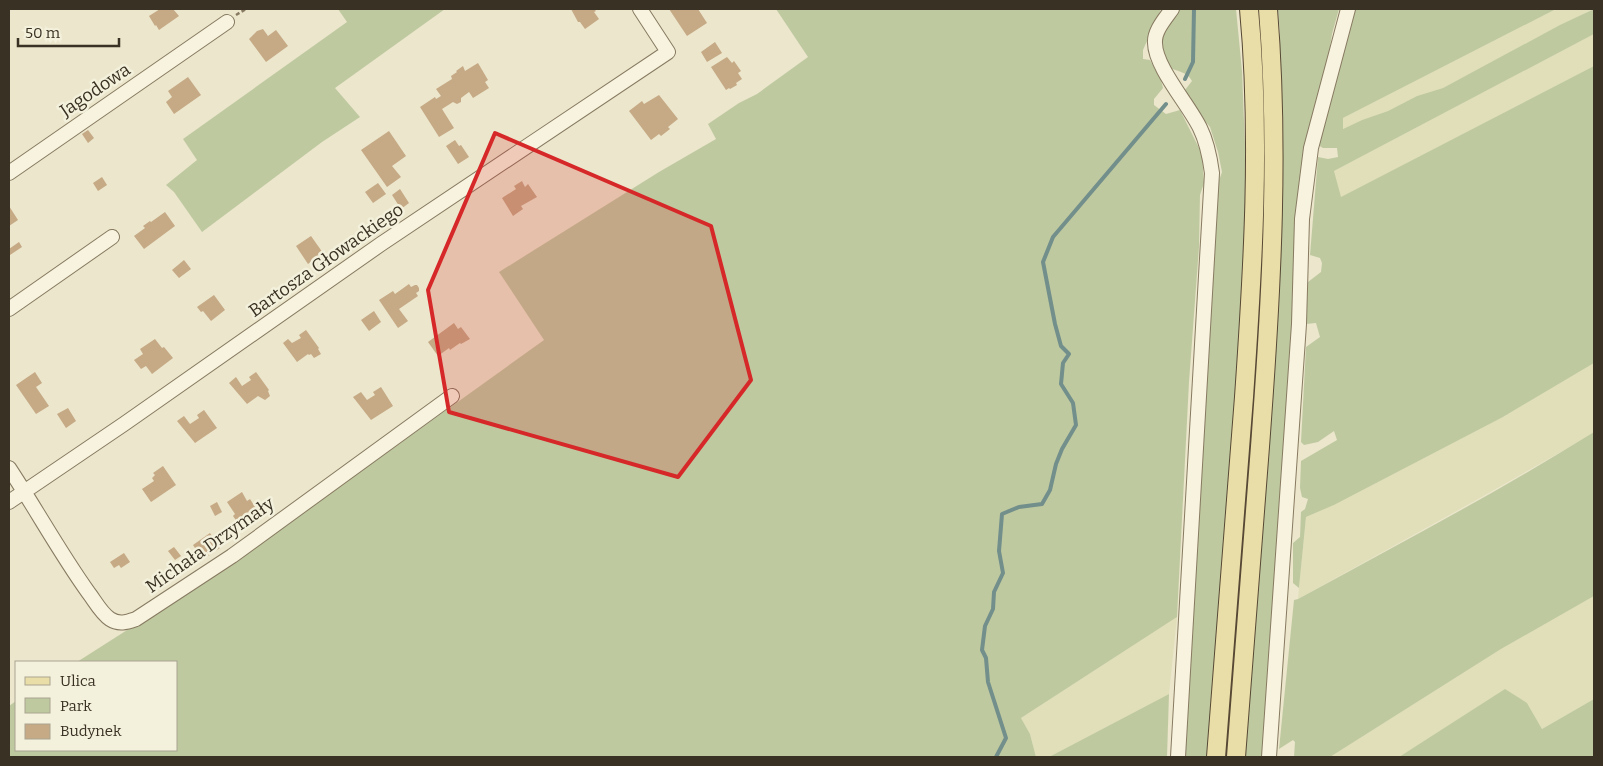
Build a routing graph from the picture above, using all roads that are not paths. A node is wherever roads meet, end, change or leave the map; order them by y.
1 (640, 9) edge
2 (1172, 9) edge
3 (1249, 9) edge
4 (1268, 9) edge
5 (1348, 9) edge
6 (227, 22) dead end
7 (9, 173) edge
8 (112, 237) dead end
9 (9, 309) edge
10 (452, 396) dead end
11 (9, 468) edge
12 (24, 492) junction
13 (9, 502) edge
14 (1178, 757) edge
15 (1216, 757) edge
16 (1236, 757) edge
17 (1269, 757) edge

1 - 12 street, Bartosza Głowackiego
2 - 14 street
3 - 15 main road
4 - 16 main road
5 - 17 street
6 - 7 street, Jagodowa
8 - 9 street
10 - 12 street, Michała Drzymały
11 - 12 street, Michała Drzymały
12 - 13 street, Bartosza Głowackiego

